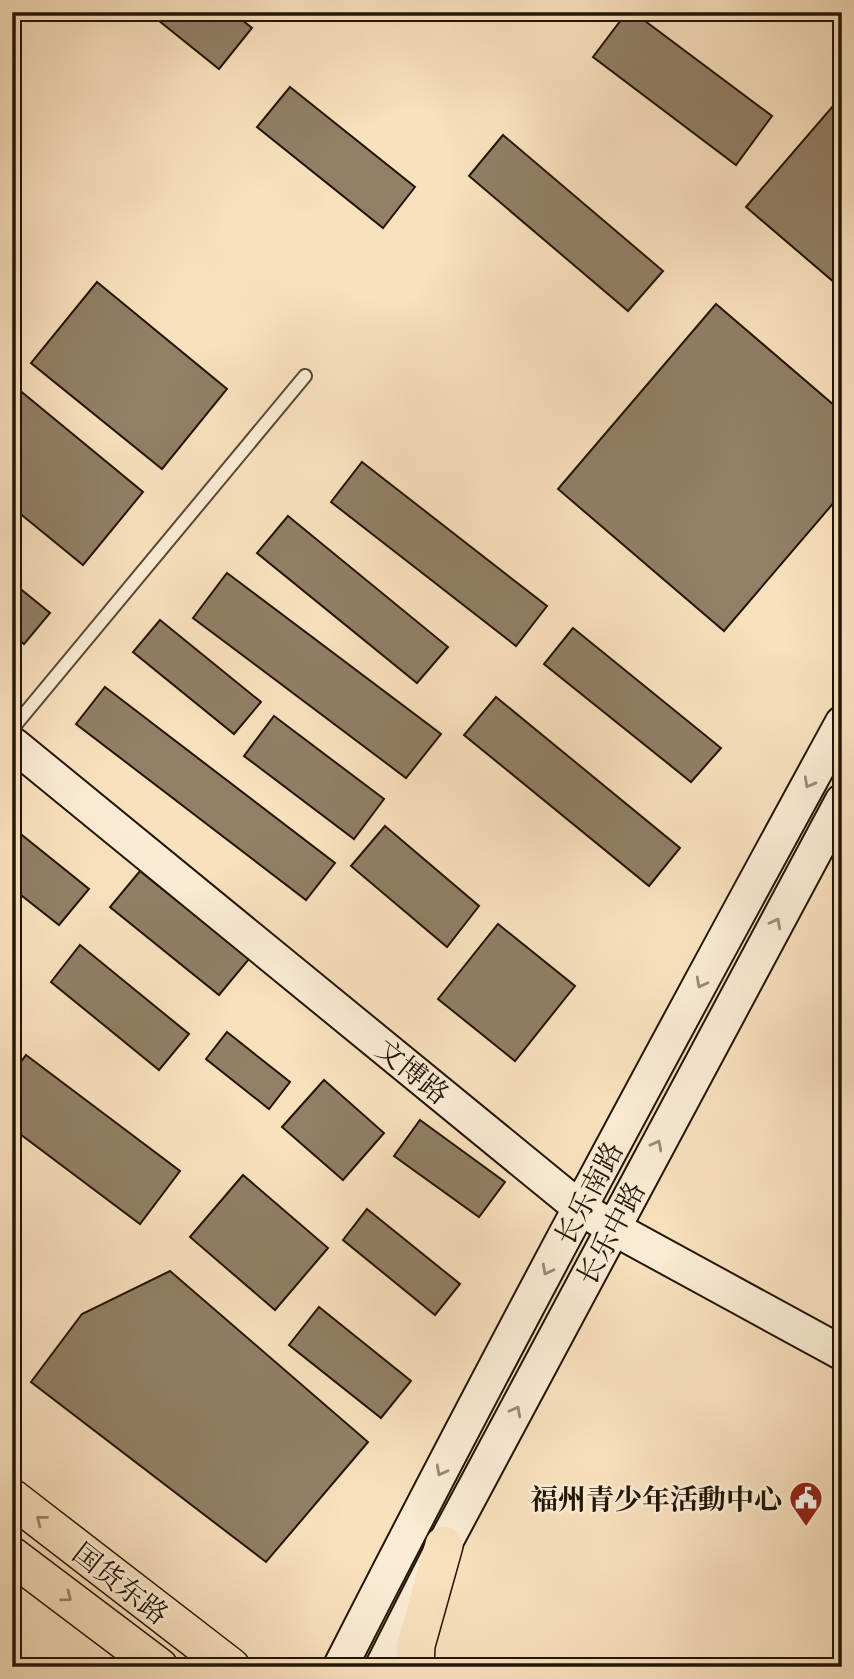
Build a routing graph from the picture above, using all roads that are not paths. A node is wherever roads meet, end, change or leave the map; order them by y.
1 (305, 376) dead end
2 (842, 723) edge
3 (13, 737) edge
4 (842, 801) edge
5 (580, 1208) junction
6 (613, 1228) junction
7 (842, 1353) edge
8 (12, 1498) edge
9 (444, 1545) junction
10 (12, 1556) edge
11 (147, 1660) edge
12 (231, 1667) edge
13 (340, 1667) edge
14 (382, 1667) edge
15 (415, 1667) edge

1 - 3 lane
2 -> 5 main road, 长乐南路
3 - 5 main road, 文博路
6 -> 4 main road, 长乐中路
5 - 6 main road, 文博路
5 -> 13 main road, 长乐南路
6 - 7 main road, 文博路
9 -> 6 main road, 长乐中路
12 -> 8 main road, 国货东路
9 - 14 main road, 长乐中路
9 - 15 main road
10 -> 11 main road, 国货东路

